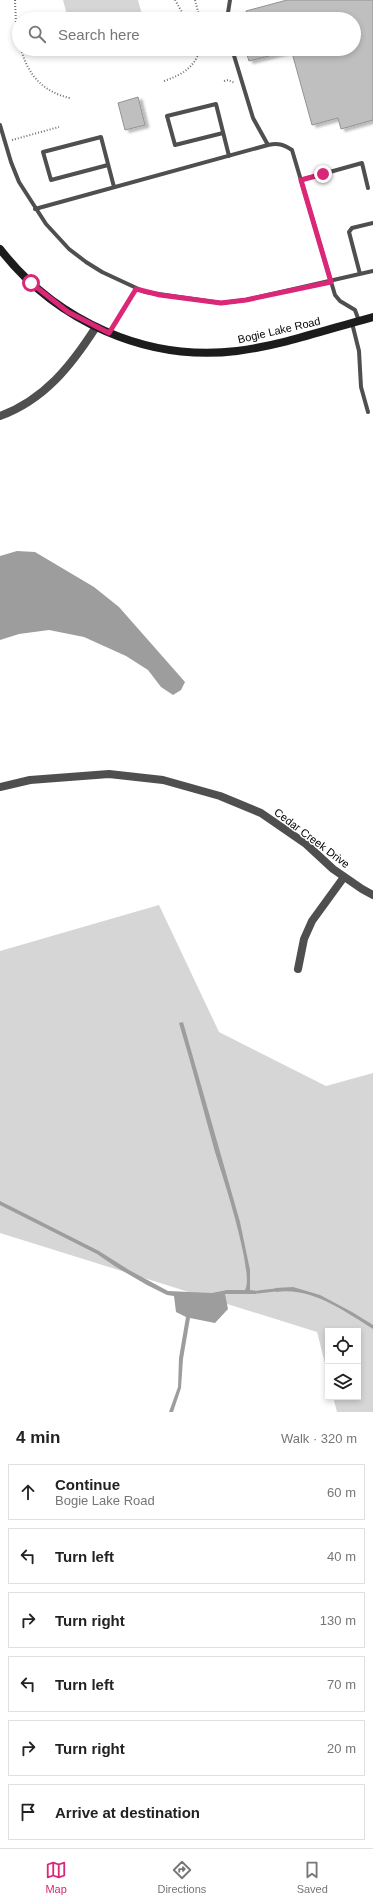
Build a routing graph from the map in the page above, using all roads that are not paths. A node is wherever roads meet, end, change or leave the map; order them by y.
1 (230, 0) edge
2 (228, 12) edge
3 (234, 56) edge
4 (0, 125) edge
5 (224, 133) junction
6 (268, 145) junction
7 (229, 156) junction
8 (108, 165) junction
9 (301, 180) junction
10 (114, 187) junction
11 (368, 188) dead end
12 (35, 209) junction
13 (373, 223) edge
14 (0, 249) edge
15 (373, 271) edge
16 (360, 274) junction
17 (331, 282) junction
18 (373, 317) edge
19 (356, 322) junction
20 (96, 327) junction
21 (368, 412) dead end
22 (0, 416) edge
23 (0, 787) edge
24 (344, 877) junction
25 (373, 895) edge
26 (298, 970) dead end

1 - 2 lane
3 - 6 lane
4 - 12 lane
5 - 5 lane
5 - 7 lane
6 - 7 lane
6 - 9 lane
7 - 10 lane
8 - 8 lane
8 - 10 lane
9 - 11 lane
9 - 17 lane
10 - 12 lane
12 - 17 lane
13 - 16 lane
14 - 20 main road, Bogie Lake Road
15 - 16 lane
16 - 17 lane
17 - 19 lane
18 - 19 main road, Bogie Lake Road
19 - 20 main road, Bogie Lake Road
19 - 21 lane
20 - 22 street
23 - 24 street, Cedar Creek Drive
24 - 25 street, Cedar Creek Drive
24 - 26 street

